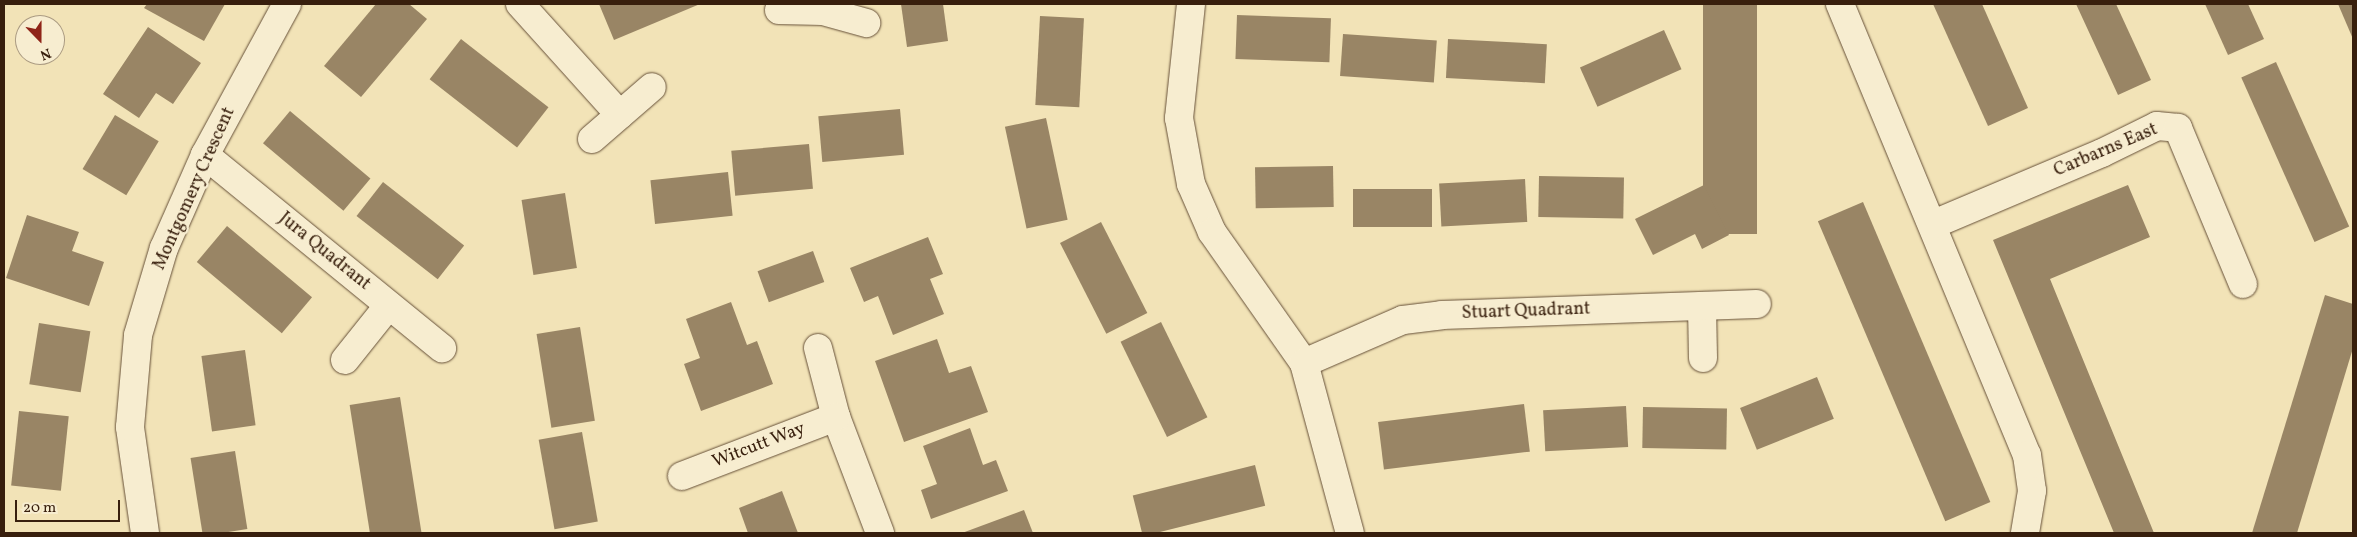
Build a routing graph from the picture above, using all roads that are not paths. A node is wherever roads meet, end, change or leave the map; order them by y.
1 (287, 4) edge
2 (520, 4) edge
3 (1191, 4) edge
4 (1840, 4) edge
5 (823, 8) edge
6 (779, 10) dead end
7 (866, 23) dead end
8 (652, 87) dead end
9 (620, 115) junction
10 (592, 139) dead end
11 (205, 155) junction
12 (1934, 224) junction
13 (2243, 284) dead end
14 (1757, 304) dead end
15 (389, 305) junction
16 (1702, 306) junction
17 (442, 348) dead end
18 (818, 348) dead end
19 (1704, 358) dead end
20 (345, 360) dead end
21 (1304, 363) junction
22 (836, 417) junction
23 (682, 476) dead end
24 (145, 533) edge
25 (880, 533) edge
26 (1350, 533) edge
27 (2025, 533) edge

1 - 11 street, Montgomery Crescent
2 - 9 street
3 - 21 street
4 - 12 street
5 - 6 street
5 - 7 street
8 - 9 street
9 - 10 street
11 - 15 street, Jura Quadrant
11 - 24 street, Montgomery Crescent
12 - 13 street, Carbarns East
12 - 27 street
14 - 16 street, Stuart Quadrant
15 - 17 street, Jura Quadrant
15 - 20 street
16 - 19 street
16 - 21 street, Stuart Quadrant
18 - 22 street
21 - 26 street
22 - 23 street, Witcutt Way
22 - 25 street

